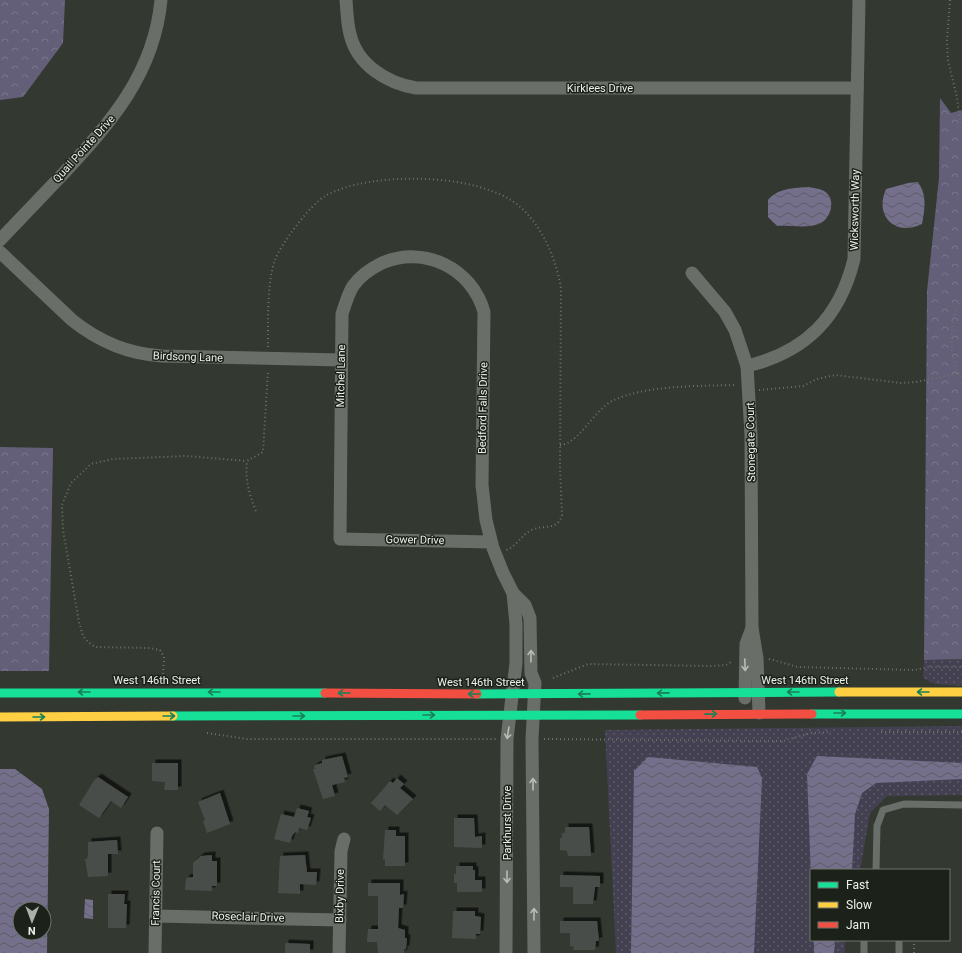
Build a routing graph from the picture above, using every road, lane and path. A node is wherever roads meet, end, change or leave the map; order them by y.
1 (161, 0) edge
2 (346, 0) edge
3 (859, 0) edge
4 (950, 0) edge
5 (857, 88) junction
6 (962, 124) edge
7 (0, 240) edge
8 (0, 252) edge
9 (416, 256) joint
10 (692, 273) dead end
11 (271, 286) dead end
12 (962, 300) edge
13 (268, 358) junction
14 (341, 360) junction
15 (747, 366) junction
16 (958, 373) junction
17 (962, 377) edge
18 (749, 387) junction
19 (560, 445) dead end
20 (247, 461) junction
21 (256, 511) dead end
22 (340, 539) joint
23 (491, 542) junction
24 (513, 593) junction
25 (752, 628) junction
26 (764, 658) dead end
27 (736, 660) dead end
28 (962, 667) edge
29 (552, 678) dead end
30 (163, 679) dead end
31 (745, 692) junction
32 (758, 692) junction
33 (962, 692) edge
34 (0, 694) edge
35 (513, 694) junction
36 (533, 694) junction
37 (746, 713) junction
38 (759, 713) junction
39 (962, 714) edge
40 (511, 715) junction
41 (533, 715) junction
42 (0, 717) edge
43 (836, 731) dead end
44 (875, 732) dead end
45 (962, 732) edge
46 (202, 733) dead end
47 (502, 739) dead end
48 (539, 739) dead end
49 (962, 805) edge
50 (157, 833) dead end
51 (344, 839) dead end
52 (876, 869) edge
53 (156, 916) junction
54 (340, 920) junction
55 (864, 941) edge
56 (899, 941) edge
57 (914, 941) edge
58 (155, 953) edge
59 (340, 953) edge
60 (506, 953) edge
61 (534, 953) edge
62 (864, 953) edge
63 (899, 953) edge
64 (914, 953) edge

1 - 7 street, Quail Pointe Drive
2 - 5 street, Kirklees Drive
3 - 5 street, Wicksworth Way
4 - 6 path
5 - 15 street, Wicksworth Way
8 - 13 street, Birdsong Lane
9 - 14 street, Mitchel Lane
9 - 23 street, Bedford Falls Drive
10 - 15 street, Stonegate Court
11 - 13 path
12 - 16 path
13 - 14 street, Birdsong Lane
13 - 20 path
14 - 22 street, Mitchel Lane
15 - 18 street, Stonegate Court
16 - 17 path
16 - 18 path
18 - 19 path
18 - 25 street, Stonegate Court
20 - 21 path
20 - 30 path
22 - 23 street, Gower Drive
23 - 24 street, Bedford Falls Drive
24 - 35 street, Bedford Falls Drive
36 -> 24 street, Bedford Falls Drive
25 -> 31 street, Stonegate Court
25 - 32 street, Stonegate Court
26 - 28 path
27 - 29 path
31 - 32 main road, West 146th Street
31 -> 36 main road, West 146th Street
31 - 37 street, Stonegate Court
33 -> 32 main road, West 146th Street
32 - 38 street, Stonegate Court
35 -> 34 main road, West 146th Street
35 - 36 main road, West 146th Street
35 - 40 street, Parkhurst Drive
36 - 41 street
37 - 38 main road
41 -> 37 main road
38 -> 39 main road
40 - 41 main road
42 -> 40 main road
40 -> 60 street, Parkhurst Drive
61 -> 41 street
43 - 48 path
44 - 45 path
46 - 47 path
49 - 52 lane
50 - 53 street, Francis Court
51 - 54 street, Bixby Drive
53 - 54 street, Roseclair Drive
53 - 58 street, Francis Court
54 - 59 street, Bixby Drive
55 - 62 lane
56 - 63 lane
57 - 64 path

